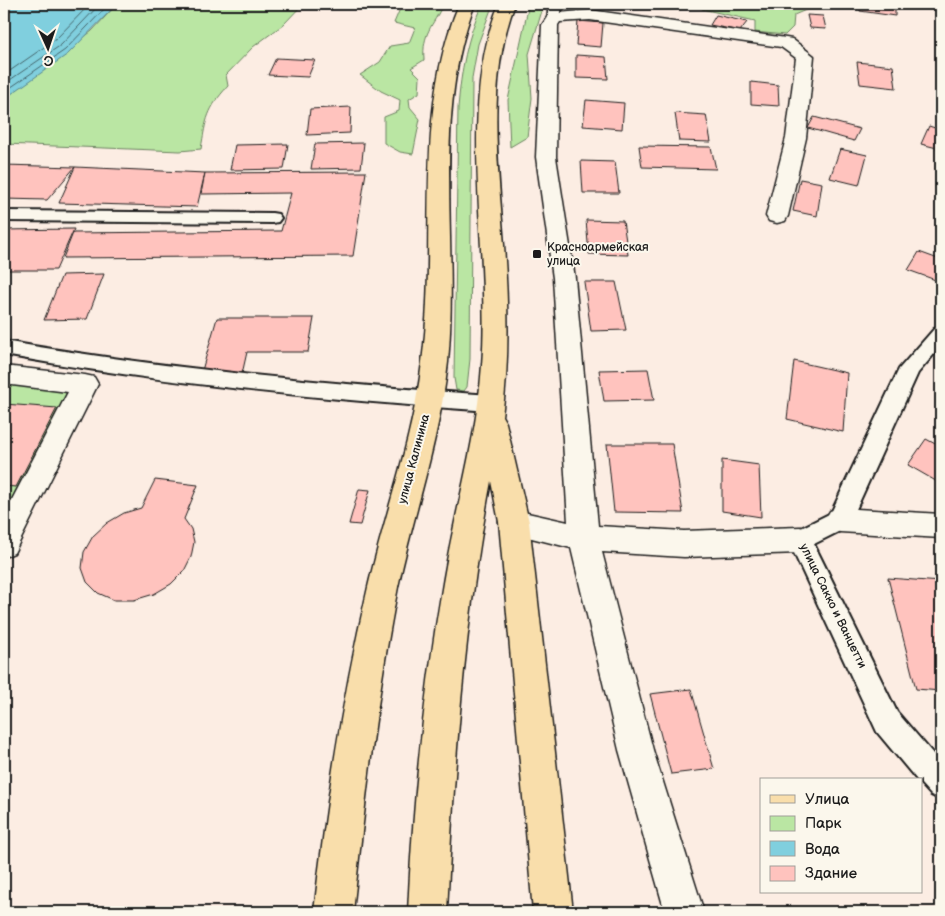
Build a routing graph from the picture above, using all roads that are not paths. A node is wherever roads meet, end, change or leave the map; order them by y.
1 (467, 4) edge
2 (507, 4) edge
3 (555, 10) edge
4 (4, 216) edge
5 (777, 216) dead end
6 (272, 218) dead end
7 (941, 334) edge
8 (4, 348) edge
9 (4, 375) edge
10 (429, 399) junction
11 (491, 409) junction
12 (840, 520) junction
13 (514, 522) junction
14 (941, 526) edge
15 (584, 538) junction
16 (800, 540) junction
17 (4, 544) edge
18 (941, 785) edge
19 (333, 912) edge
20 (427, 912) edge
21 (553, 912) edge
22 (685, 912) edge

1 - 10 main road, улица Калинина
2 - 11 main road
3 - 5 street
3 - 15 street
4 - 6 lane
7 - 12 lane
8 - 10 lane
9 - 17 street
10 - 11 lane
10 - 19 main road, улица Калинина
11 - 13 main road
11 - 20 main road
12 - 14 street
12 - 16 lane, улица Сакко и Ванцетти
13 - 15 street
13 - 21 main road
15 - 16 street
15 - 22 street
16 - 18 lane, улица Сакко и Ванцетти

